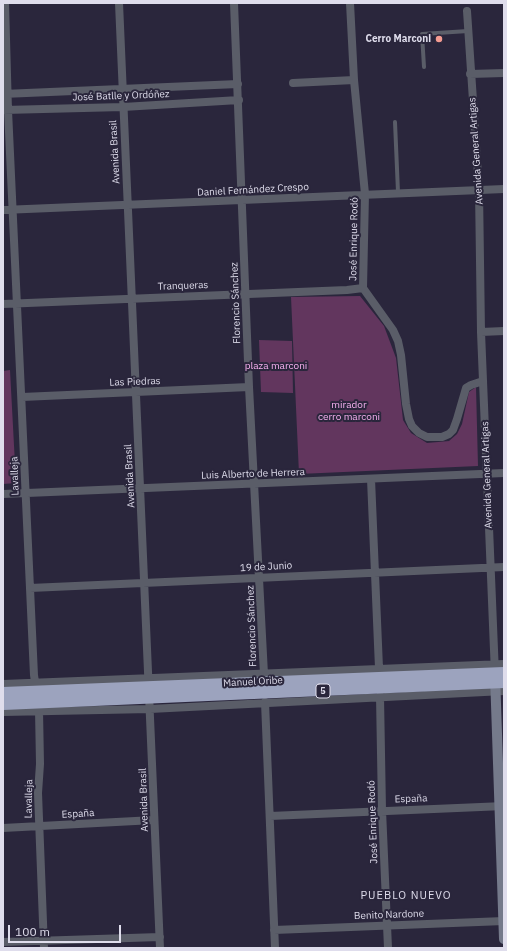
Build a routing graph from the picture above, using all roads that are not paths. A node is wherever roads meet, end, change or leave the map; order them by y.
1 (5, 3) edge
2 (119, 3) edge
3 (234, 3) edge
4 (350, 3) edge
5 (467, 11) dead end
6 (468, 31) junction
7 (424, 67) dead end
8 (504, 73) edge
9 (470, 74) junction
10 (354, 80) junction
11 (293, 83) dead end
12 (238, 84) junction
13 (122, 90) junction
14 (5, 94) edge
15 (239, 100) junction
16 (123, 107) junction
17 (5, 110) edge
18 (395, 122) dead end
19 (504, 189) edge
20 (479, 190) junction
21 (398, 192) junction
22 (365, 194) junction
23 (242, 200) junction
24 (128, 205) junction
25 (3, 210) edge
26 (12, 210) junction
27 (363, 288) junction
28 (246, 294) junction
29 (133, 298) junction
30 (17, 303) junction
31 (3, 304) edge
32 (504, 331) edge
33 (481, 332) junction
34 (483, 381) junction
35 (249, 387) junction
36 (136, 392) junction
37 (22, 397) junction
38 (504, 473) edge
39 (487, 474) junction
40 (370, 479) junction
41 (254, 484) junction
42 (140, 487) junction
43 (26, 493) junction
44 (3, 494) edge
45 (504, 567) edge
46 (490, 568) junction
47 (374, 572) junction
48 (260, 577) junction
49 (145, 582) junction
50 (30, 588) junction
51 (504, 664) edge
52 (379, 668) junction
53 (264, 674) junction
54 (499, 680) edge
55 (3, 684) edge
56 (3, 694) edge
57 (150, 694) junction
58 (380, 696) junction
59 (37, 697) junction
60 (265, 702) junction
61 (3, 704) edge
62 (3, 712) edge
63 (501, 806) edge
64 (382, 810) junction
65 (270, 816) junction
66 (154, 820) junction
67 (39, 826) junction
68 (3, 828) edge
69 (504, 921) edge
70 (386, 926) junction
71 (274, 930) junction
72 (160, 937) junction
73 (504, 939) edge
74 (3, 942) edge
75 (44, 944) edge
76 (160, 948) edge
77 (275, 948) edge
78 (388, 948) edge

1 - 14 street, Lavalleja
2 - 13 street, Avenida Brasil
3 - 12 street, Florencio Sánchez
4 - 10 street, José Enrique Rodó
5 - 6 street, Avenida General Artigas
6 - 7 lane
6 - 9 street, Avenida General Artigas
8 - 9 street
9 - 20 street, Avenida General Artigas
10 - 11 street
10 - 22 street, José Enrique Rodó
12 - 13 street, José Batlle y Ordóñez
12 - 15 street, Florencio Sánchez
13 - 14 street, José Batlle y Ordóñez
13 - 16 street, Avenida Brasil
14 - 17 street, Lavalleja
15 - 16 street, José Batlle y Ordóñez
15 - 23 street, Florencio Sánchez
16 - 17 street, José Batlle y Ordóñez
16 - 24 street, Avenida Brasil
17 - 26 street, Lavalleja
18 - 21 lane
19 - 20 street, Daniel Fernández Crespo
20 - 21 street, Daniel Fernández Crespo
20 - 33 street, Avenida General Artigas
21 - 22 street, Daniel Fernández Crespo
22 - 23 street, Daniel Fernández Crespo
22 - 27 street, José Enrique Rodó
23 - 24 street, Daniel Fernández Crespo
23 - 28 street, Florencio Sánchez
24 - 26 street, Daniel Fernández Crespo
24 - 29 street, Avenida Brasil
25 - 26 street, Daniel Fernández Crespo
26 - 30 street, Lavalleja
27 - 28 street, Tranqueras
27 - 34 street, José Enrique Rodó
28 - 29 street, Tranqueras
28 - 35 street, Florencio Sánchez
29 - 30 street, Tranqueras
29 - 36 street, Avenida Brasil
30 - 31 street, Tranqueras
30 - 37 street, Lavalleja
32 - 33 street
33 - 34 street, Avenida General Artigas
34 - 39 street, Avenida General Artigas
35 - 36 street, Las Piedras
35 - 41 street, Florencio Sánchez
36 - 37 street, Las Piedras
36 - 42 street, Avenida Brasil
37 - 43 street, Lavalleja
38 - 39 street, Luis Alberto de Herrera
39 - 40 street, Luis Alberto de Herrera
39 - 46 street, Avenida General Artigas
40 - 41 street, Luis Alberto de Herrera
40 - 47 street
41 - 42 street, Luis Alberto de Herrera
41 - 48 street, Florencio Sánchez
42 - 43 street, Luis Alberto de Herrera
42 - 49 street, Avenida Brasil
43 - 44 street, Luis Alberto de Herrera
43 - 50 street, Lavalleja
45 - 46 street, 19 de Junio
46 - 47 street, 19 de Junio
46 - 54 street, Avenida General Artigas
47 - 48 street, 19 de Junio
47 - 52 street
48 - 49 street, 19 de Junio
48 - 53 street, Florencio Sánchez
49 - 50 street, 19 de Junio
49 - 57 street, Avenida Brasil
50 - 59 street, Lavalleja
51 - 54 street, Manuel Oribe
52 - 53 street, Manuel Oribe
52 - 54 street, Manuel Oribe
53 - 57 street, Manuel Oribe
54 - 57 highway, Manuel Oribe / 5
54 - 58 street
54 - 63 main road, Avenida General Artigas
55 - 59 street, Manuel Oribe
56 - 59 highway, Manuel Oribe / 5
57 - 59 street
57 - 59 street, Manuel Oribe
57 - 59 highway, Manuel Oribe / 5
57 - 60 street
57 - 66 street, Avenida Brasil
58 - 60 street
58 - 64 street, José Enrique Rodó
59 - 61 highway, Manuel Oribe / 5
59 - 62 street
59 - 67 street, Lavalleja
60 - 65 street
63 - 64 street, España
63 - 69 main road, Avenida General Artigas
64 - 65 street, España
64 - 70 street, José Enrique Rodó
65 - 71 street
66 - 67 street, España
66 - 72 street, Avenida Brasil
67 - 68 street, España
67 - 75 street, Lavalleja
69 - 70 street, Benito Nardone
69 - 73 main road, Avenida General Artigas
70 - 71 street, Benito Nardone
70 - 78 street, José Enrique Rodó
71 - 77 street
72 - 75 street
72 - 76 street, Avenida Brasil
74 - 75 street

